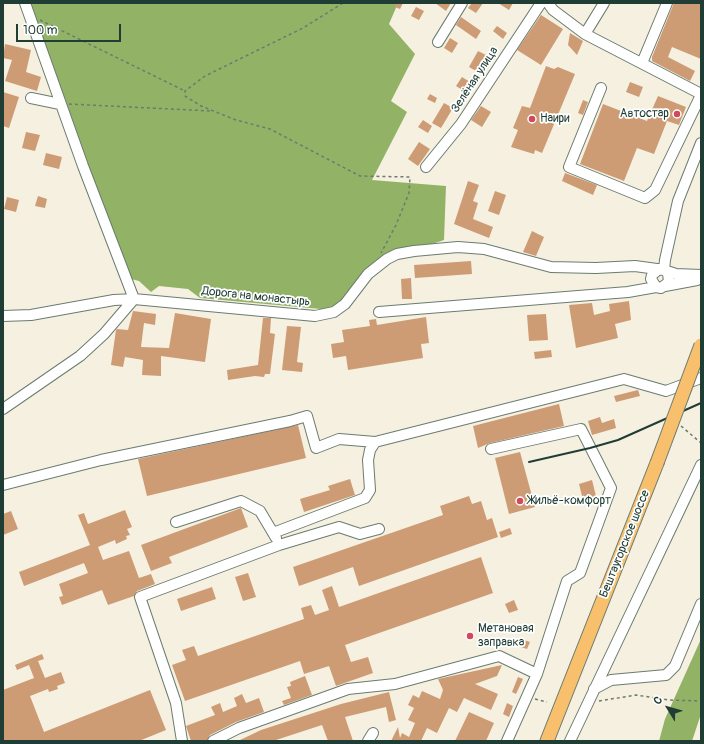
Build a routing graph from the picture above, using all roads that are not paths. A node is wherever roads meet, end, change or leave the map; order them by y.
1 (25, 3) edge
2 (462, 3) edge
3 (541, 3) edge
4 (548, 3) edge
5 (604, 3) edge
6 (667, 3) edge
7 (585, 34) junction
8 (438, 42) dead end
9 (642, 63) junction
10 (601, 88) dead end
11 (701, 95) edge
12 (31, 98) dead end
13 (60, 104) junction
14 (701, 143) edge
15 (426, 168) dead end
16 (624, 266) junction
17 (662, 270) junction
18 (701, 275) edge
19 (701, 279) edge
20 (658, 286) junction
21 (134, 299) junction
22 (379, 312) dead end
23 (3, 316) edge
24 (701, 345) edge
25 (701, 378) edge
26 (3, 409) edge
27 (375, 442) junction
28 (491, 449) dead end
29 (701, 465) edge
30 (3, 485) edge
31 (176, 522) dead end
32 (379, 529) dead end
33 (273, 533) junction
34 (280, 545) junction
35 (701, 604) edge
36 (537, 674) junction
37 (594, 689) junction
38 (182, 741) edge
39 (214, 741) edge
40 (507, 741) edge
41 (547, 741) edge
42 (570, 741) edge

1 - 13 street
2 - 8 street
3 - 15 street, Зелёная улица
4 - 7 street
5 - 7 street
6 - 9 street
7 - 9 street
9 - 11 street
10 - 11 street
12 - 13 street
13 - 21 street
14 - 17 street
16 - 17 street, Дорога на монастырь
16 - 20 street
16 - 21 street, Дорога на монастырь
17 - 18 street, Дорога на монастырь
17 - 20 street
17 - 20 street
19 - 20 street
20 - 22 street
21 - 23 street, Дорога на монастырь
21 - 26 street
24 - 41 main road, Бештаугорское шоссе, bridge
25 - 27 street
27 - 30 street
27 - 33 street
28 - 36 street
29 - 37 street
31 - 33 street
32 - 34 street
33 - 34 street
34 - 38 street
35 - 37 street
36 - 39 street
36 - 40 street
37 - 42 street

